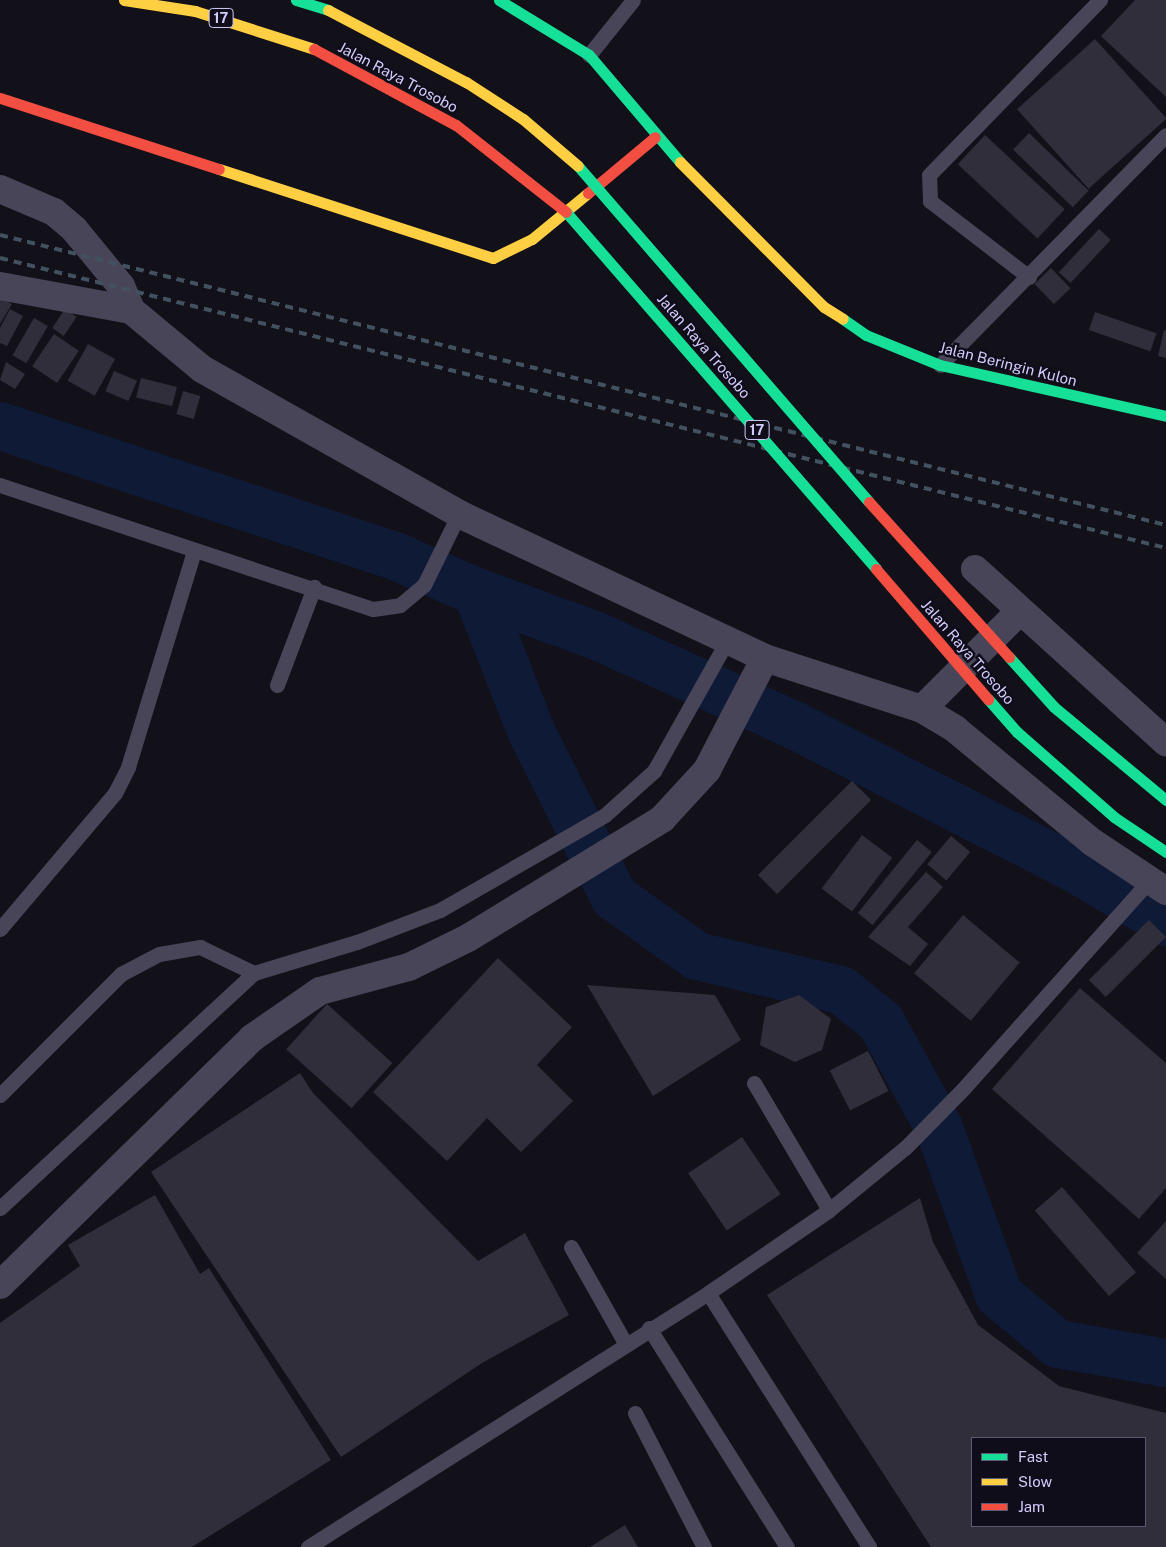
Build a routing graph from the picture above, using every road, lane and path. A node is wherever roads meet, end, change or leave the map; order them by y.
1 (124, 0) edge
2 (296, 0) edge
3 (499, 0) edge
4 (633, 0) edge
5 (1100, 0) edge
6 (589, 55) junction
7 (0, 98) edge
8 (1166, 135) edge
9 (655, 137) junction
10 (0, 189) edge
11 (1029, 277) junction
12 (0, 286) edge
13 (131, 310) junction
14 (940, 365) junction
15 (1166, 416) edge
16 (0, 485) edge
17 (457, 521) junction
18 (194, 551) junction
19 (975, 569) dead end
20 (314, 587) junction
21 (1020, 611) junction
22 (728, 639) junction
23 (765, 658) junction
24 (277, 685) dead end
25 (922, 710) junction
26 (1166, 742) edge
27 (1166, 800) edge
28 (1166, 852) edge
29 (1150, 890) edge
30 (0, 930) edge
31 (254, 973) junction
32 (754, 1083) dead end
33 (0, 1095) edge
34 (0, 1208) edge
35 (828, 1210) junction
36 (571, 1247) dead end
37 (0, 1285) edge
38 (708, 1293) junction
39 (649, 1328) junction
40 (626, 1343) junction
41 (635, 1413) dead end
42 (308, 1547) edge
43 (704, 1547) edge
44 (787, 1547) edge
45 (869, 1547) edge

1 - 28 main road, Jalan Raya Trosobo / 17, bridge
2 - 27 main road, Jalan Raya Trosobo / 17, bridge
3 - 6 main road, Jalan Beringin Kulon
4 - 6 lane
5 - 11 lane
6 - 9 main road, Jalan Beringin Kulon
7 - 9 main road
8 - 11 lane
9 - 14 main road, Jalan Beringin Kulon
10 - 13 street
11 - 14 lane
12 - 13 street
13 - 17 street
14 - 15 main road, Jalan Beringin Kulon
16 - 18 lane
17 - 20 lane
17 - 22 street
18 - 20 lane
18 - 30 lane
19 - 21 street
20 - 24 lane
21 - 25 street
21 - 26 street
22 - 23 street
22 - 31 lane
23 - 25 street
23 - 37 street
25 - 29 street
29 - 35 lane
31 - 33 lane
31 - 34 lane
32 - 35 lane
35 - 38 lane
36 - 40 lane
38 - 39 lane
38 - 45 lane
39 - 40 lane
39 - 44 lane
40 - 42 lane
41 - 43 lane

